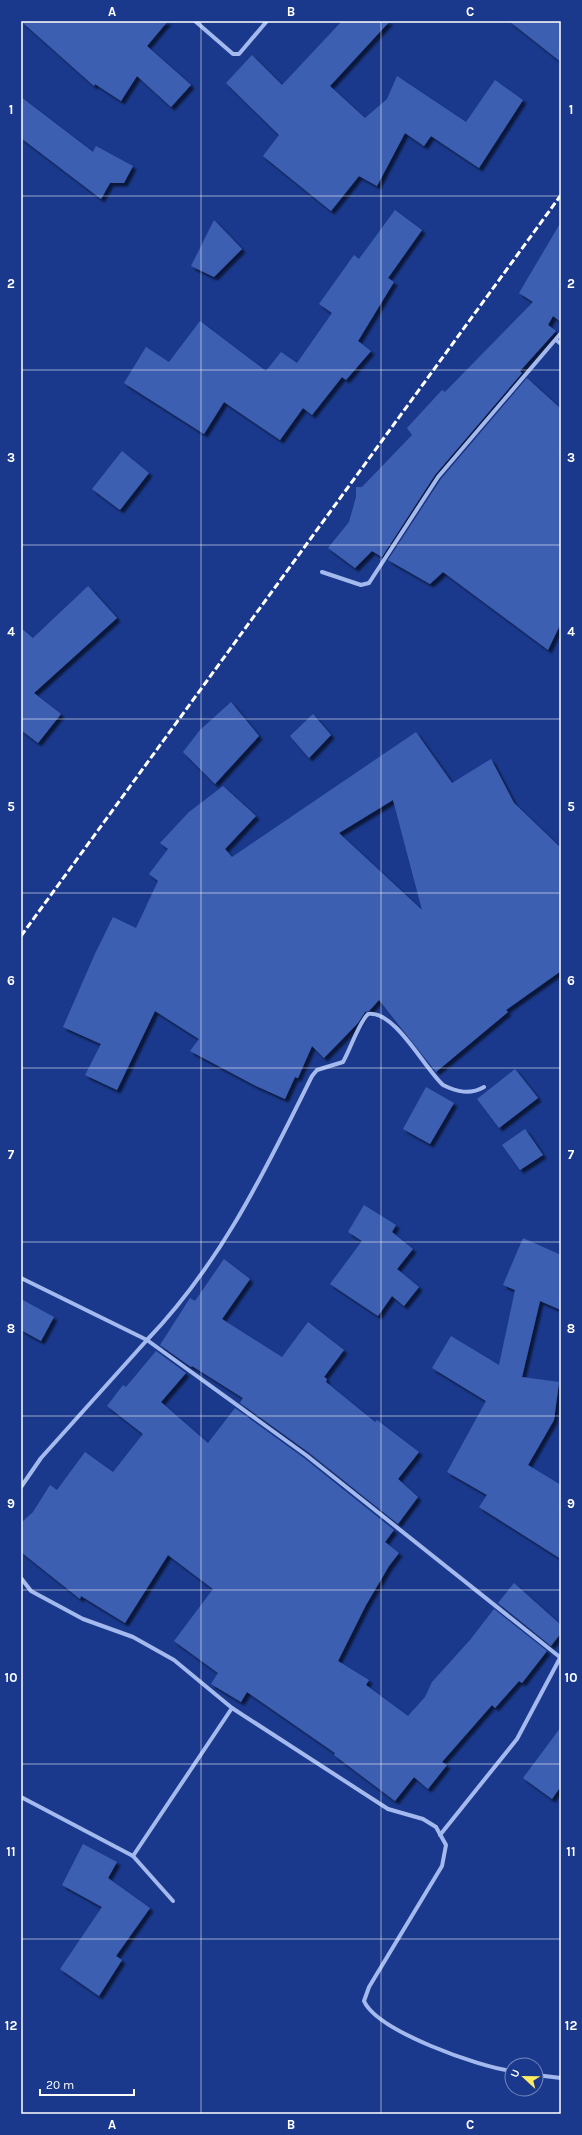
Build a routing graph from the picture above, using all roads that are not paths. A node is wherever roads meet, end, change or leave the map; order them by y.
1 (195, 21) edge
2 (267, 21) edge
3 (561, 333) edge
4 (556, 340) junction
5 (561, 344) edge
6 (322, 572) dead end
7 (484, 1087) dead end
8 (21, 1278) edge
9 (147, 1340) junction
10 (21, 1487) edge
11 (21, 1578) edge
12 (561, 1658) edge
13 (232, 1708) junction
14 (21, 1797) edge
15 (440, 1835) junction
16 (133, 1856) junction
17 (173, 1901) dead end
18 (504, 2069) edge
19 (544, 2076) edge
20 (561, 2078) edge

1 - 2 street
3 - 4 street
4 - 5 street
4 - 6 street
7 - 9 street
8 - 9 street
9 - 10 street
9 - 12 street
11 - 13 street
12 - 15 street
13 - 15 street
13 - 16 street
14 - 16 street
15 - 18 street
16 - 17 street
19 - 20 street

